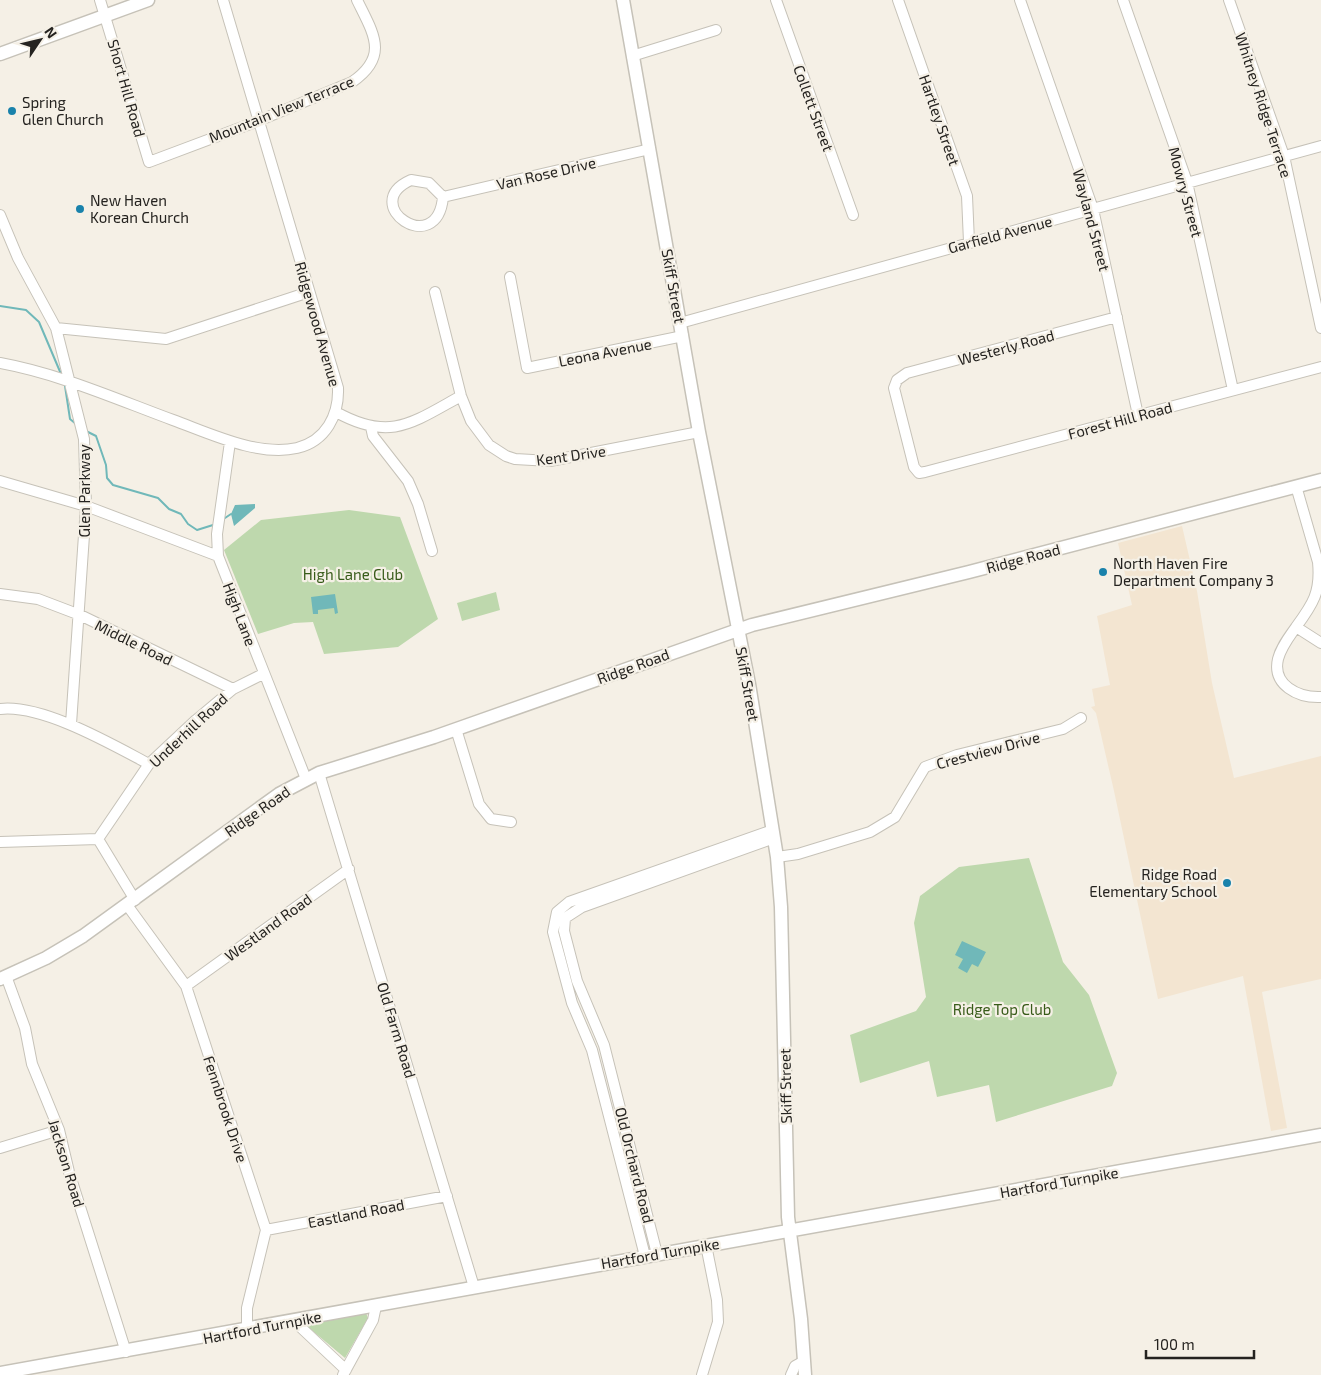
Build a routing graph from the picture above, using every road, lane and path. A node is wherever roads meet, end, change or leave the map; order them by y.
1 (100, 0) edge
2 (148, 0) edge
3 (222, 0) edge
4 (357, 0) edge
5 (623, 0) edge
6 (776, 0) edge
7 (898, 0) edge
8 (1020, 0) edge
9 (1123, 0) edge
10 (1229, 0) edge
11 (106, 14) junction
12 (716, 30) dead end
13 (0, 54) edge
14 (632, 56) junction
15 (258, 121) junction
16 (1321, 146) edge
17 (650, 149) junction
18 (1284, 156) junction
19 (149, 162) joint
20 (1187, 182) junction
21 (443, 197) junction
22 (1092, 208) junction
23 (0, 215) edge
24 (853, 215) dead end
25 (968, 242) junction
26 (510, 277) dead end
27 (309, 292) junction
28 (435, 292) dead end
29 (1117, 317) junction
30 (680, 323) junction
31 (56, 328) junction
32 (1321, 328) edge
33 (683, 336) junction
34 (0, 363) edge
35 (1321, 367) edge
36 (71, 382) junction
37 (1233, 390) junction
38 (461, 396) junction
39 (336, 412) junction
40 (1138, 415) junction
41 (371, 427) junction
42 (699, 432) junction
43 (230, 442) junction
44 (919, 473) joint
45 (1321, 480) edge
46 (0, 481) edge
47 (1296, 486) junction
48 (86, 506) junction
49 (432, 551) dead end
50 (218, 556) junction
51 (0, 594) edge
52 (80, 615) junction
53 (1296, 627) junction
54 (739, 629) junction
55 (1321, 643) edge
56 (263, 674) junction
57 (233, 689) junction
58 (1321, 697) edge
59 (0, 709) edge
60 (1081, 718) dead end
61 (71, 724) junction
62 (456, 729) junction
63 (149, 764) junction
64 (319, 773) junction
65 (306, 779) junction
66 (511, 822) dead end
67 (774, 834) junction
68 (98, 839) junction
69 (0, 842) edge
70 (777, 858) junction
71 (349, 869) junction
72 (131, 902) junction
73 (559, 919) junction
74 (3, 977) edge
75 (186, 986) junction
76 (601, 1035) junction
77 (588, 1038) junction
78 (612, 1077) junction
79 (600, 1081) junction
80 (59, 1130) junction
81 (1321, 1135) edge
82 (0, 1148) edge
83 (446, 1196) junction
84 (266, 1230) junction
85 (790, 1231) junction
86 (706, 1245) junction
87 (651, 1255) junction
88 (474, 1287) junction
89 (376, 1306) junction
90 (294, 1321) junction
91 (247, 1330) junction
92 (126, 1352) junction
93 (804, 1361) junction
94 (0, 1373) edge
95 (344, 1373) edge
96 (702, 1375) edge
97 (791, 1375) edge
98 (805, 1375) edge

1 - 11 street, Short Hill Road
2 - 11 main road
3 - 15 street, Ridgewood Avenue
4 - 15 street, Mountain View Terrace
5 - 14 main road, Skiff Street
6 - 24 street, Collett Street
7 - 25 street, Hartley Street
8 - 22 street, Wayland Street
9 - 20 street, Mowry Street
10 - 18 street, Whitney Ridge Terrace
11 - 13 main road
11 - 19 street, Short Hill Road
12 - 14 street
14 - 17 main road, Skiff Street
15 - 19 street, Mountain View Terrace
15 - 27 street, Ridgewood Avenue
16 - 18 street, Garfield Avenue
17 - 21 street, Van Rose Drive
17 - 30 main road, Skiff Street
18 - 20 street, Garfield Avenue
18 - 32 street, Whitney Ridge Terrace
20 - 22 street, Garfield Avenue
20 - 37 street, Mowry Street
21 - 21 street
22 - 25 street, Garfield Avenue
22 - 29 street, Wayland Street
23 - 31 street, Glen Parkway
25 - 30 street, Garfield Avenue
26 - 33 street, Leona Avenue
27 - 31 street
27 - 39 street, Ridgewood Avenue
28 - 38 street, Kent Drive
29 - 40 street, Wayland Street
29 - 44 street, Westerly Road
30 - 33 main road, Skiff Street
31 - 36 street, Glen Parkway
33 - 42 main road, Skiff Street
34 - 36 street, Ridgewood Avenue
35 - 37 street, Forest Hill Road
36 - 43 street, Ridgewood Avenue
36 - 48 street, Glen Parkway
37 - 40 street, Forest Hill Road
38 - 41 street
38 - 42 street, Kent Drive
39 - 41 street
39 - 43 street, Ridgewood Avenue
40 - 44 street, Forest Hill Road
41 - 49 street
42 - 54 main road, Skiff Street
43 - 50 street, High Lane
45 - 47 main road, Ridge Road
46 - 48 street
47 - 53 street
47 - 54 main road, Ridge Road
48 - 50 street
48 - 52 street, Glen Parkway
50 - 56 street, High Lane
51 - 52 street, Middle Road
52 - 57 street, Middle Road
52 - 61 street, Glen Parkway
53 - 55 street
53 - 58 street
54 - 62 main road, Ridge Road
54 - 67 main road, Skiff Street
56 - 57 street
56 - 65 street, High Lane
57 - 63 street, Underhill Road
59 - 61 street
60 - 70 street, Crestview Drive
61 - 63 street
62 - 64 main road, Ridge Road
62 - 66 street
63 - 68 street, Underhill Road
64 - 65 main road, Ridge Road
64 - 71 street, Old Farm Road
65 - 72 main road, Ridge Road
67 - 70 main road, Skiff Street
67 - 73 street
68 - 69 street
68 - 72 street, Fennbrook Drive
70 - 85 main road, Skiff Street
71 - 75 street, Westland Road
71 - 83 street, Old Farm Road
72 - 74 main road, Ridge Road
72 - 75 street, Fennbrook Drive
73 - 76 street, Old Orchard Road
73 - 77 street, Old Orchard Road
74 - 80 street, Jackson Road
75 - 84 street, Fennbrook Drive
76 - 77 street
76 - 78 street, Old Orchard Road
77 - 79 street, Old Orchard Road
78 - 79 street
78 - 87 street, Old Orchard Road
79 - 87 street, Old Orchard Road
80 - 82 street
80 - 92 street, Jackson Road
81 - 85 main road, Hartford Turnpike
83 - 84 street, Eastland Road
83 - 88 street, Old Farm Road
84 - 91 street
85 - 86 main road, Hartford Turnpike
85 - 93 main road, Skiff Street
86 - 87 main road, Hartford Turnpike
86 - 96 street
87 - 88 main road, Hartford Turnpike
88 - 89 main road, Hartford Turnpike
89 - 90 main road, Hartford Turnpike
89 - 95 street
90 - 91 main road, Hartford Turnpike
90 - 95 street
91 - 92 main road, Hartford Turnpike
92 - 94 main road, Hartford Turnpike
93 - 97 street
93 - 98 main road, Skiff Street

